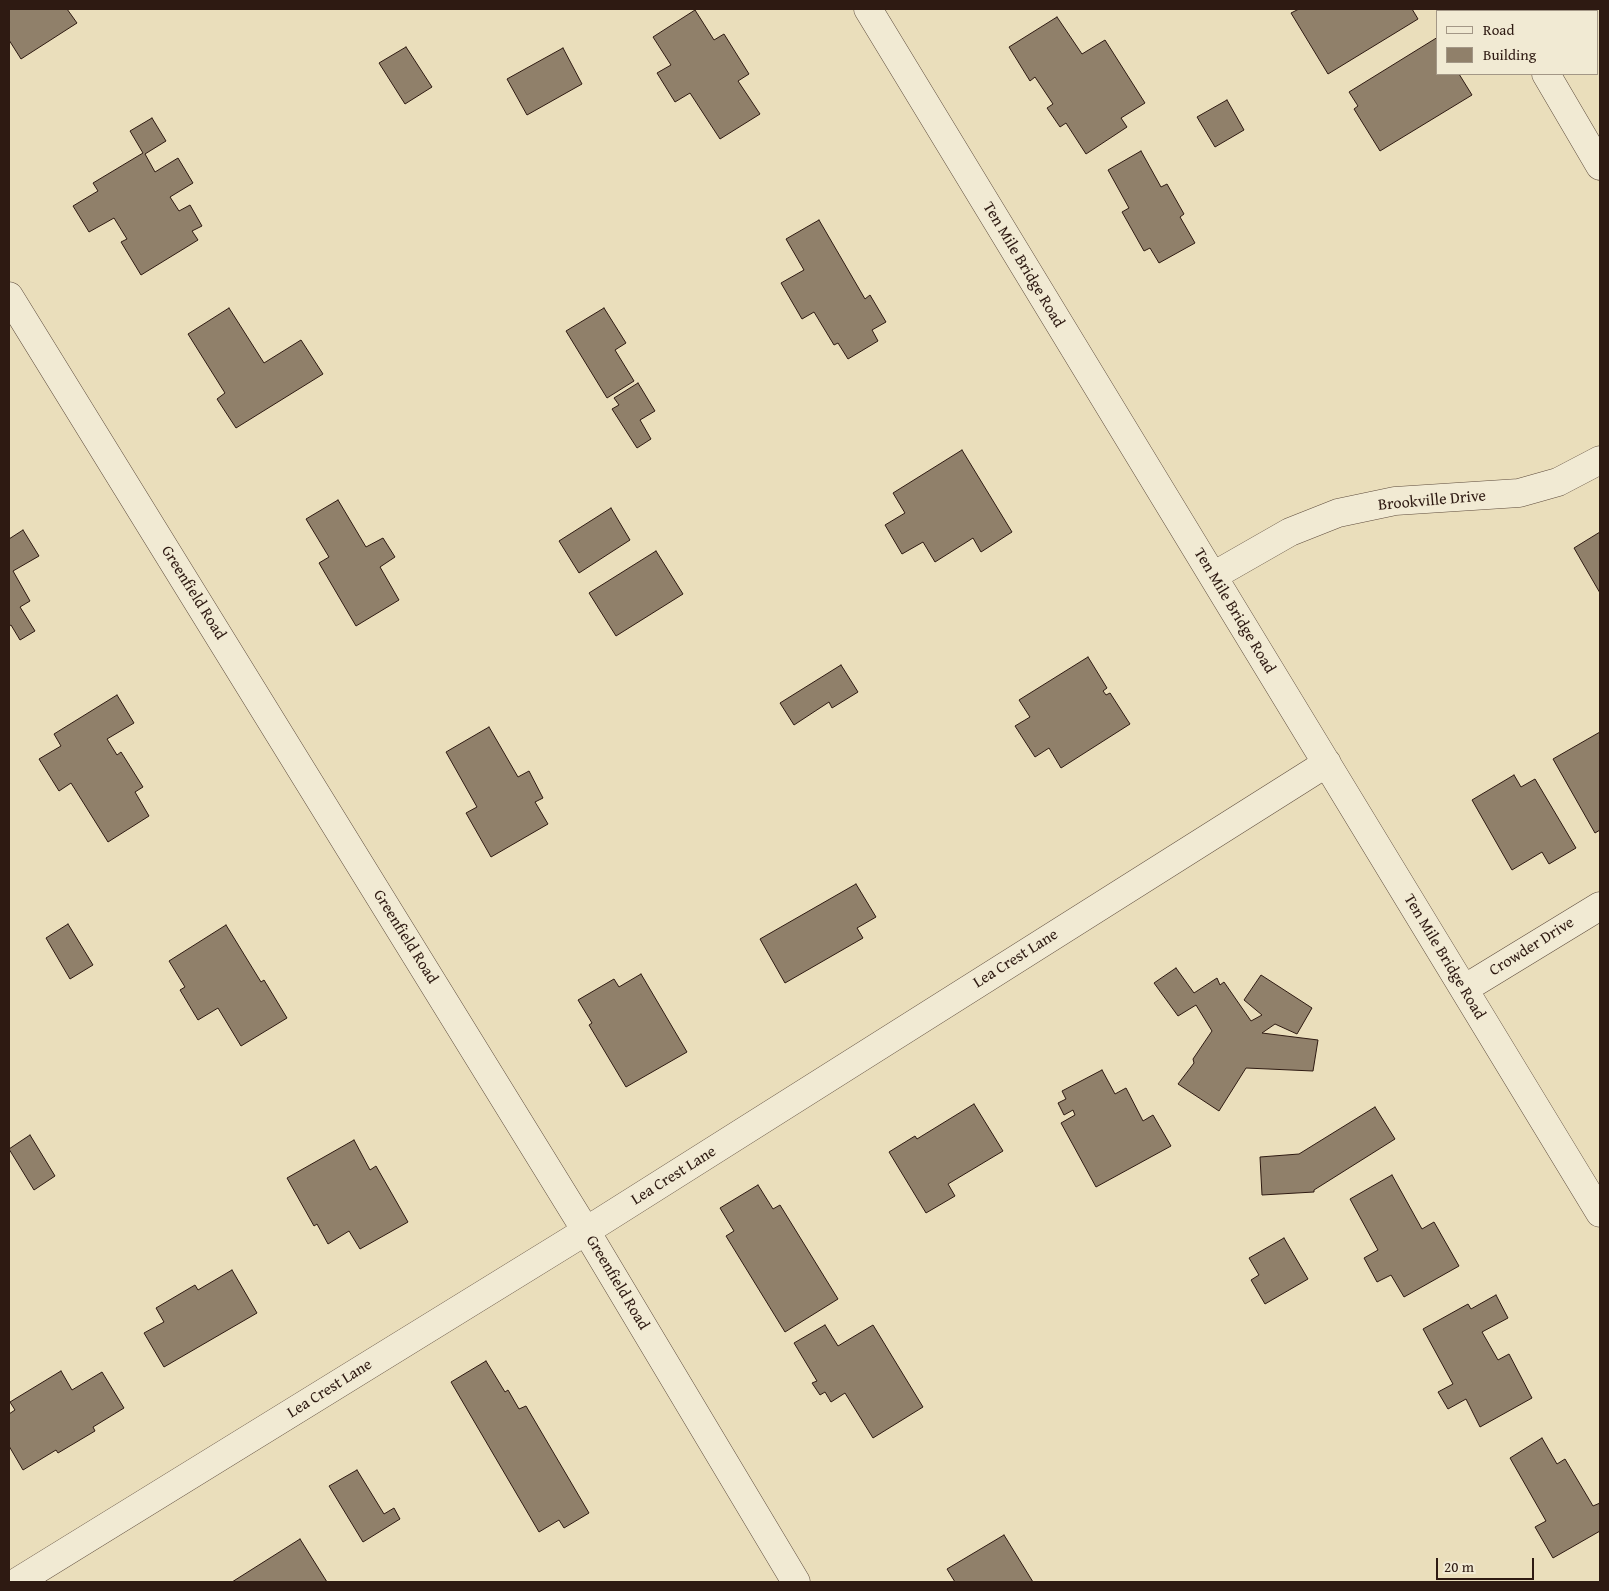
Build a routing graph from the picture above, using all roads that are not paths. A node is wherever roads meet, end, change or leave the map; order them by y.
1 (868, 9) edge
2 (1547, 75) edge
3 (1600, 166) edge
4 (9, 296) edge
5 (1600, 460) edge
6 (1213, 576) junction
7 (1327, 763) junction
8 (1600, 906) edge
9 (1464, 989) junction
10 (1600, 1213) edge
11 (586, 1231) junction
12 (17, 1582) edge
13 (796, 1582) edge

1 - 6 street, Ten Mile Bridge Road
2 - 3 street
4 - 11 street, Greenfield Road
5 - 6 street, Brookville Drive
6 - 7 street, Ten Mile Bridge Road
7 - 9 street, Ten Mile Bridge Road
7 - 11 street, Lea Crest Lane
8 - 9 street, Crowder Drive
9 - 10 street, Ten Mile Bridge Road
11 - 12 street, Lea Crest Lane
11 - 13 street, Greenfield Road

